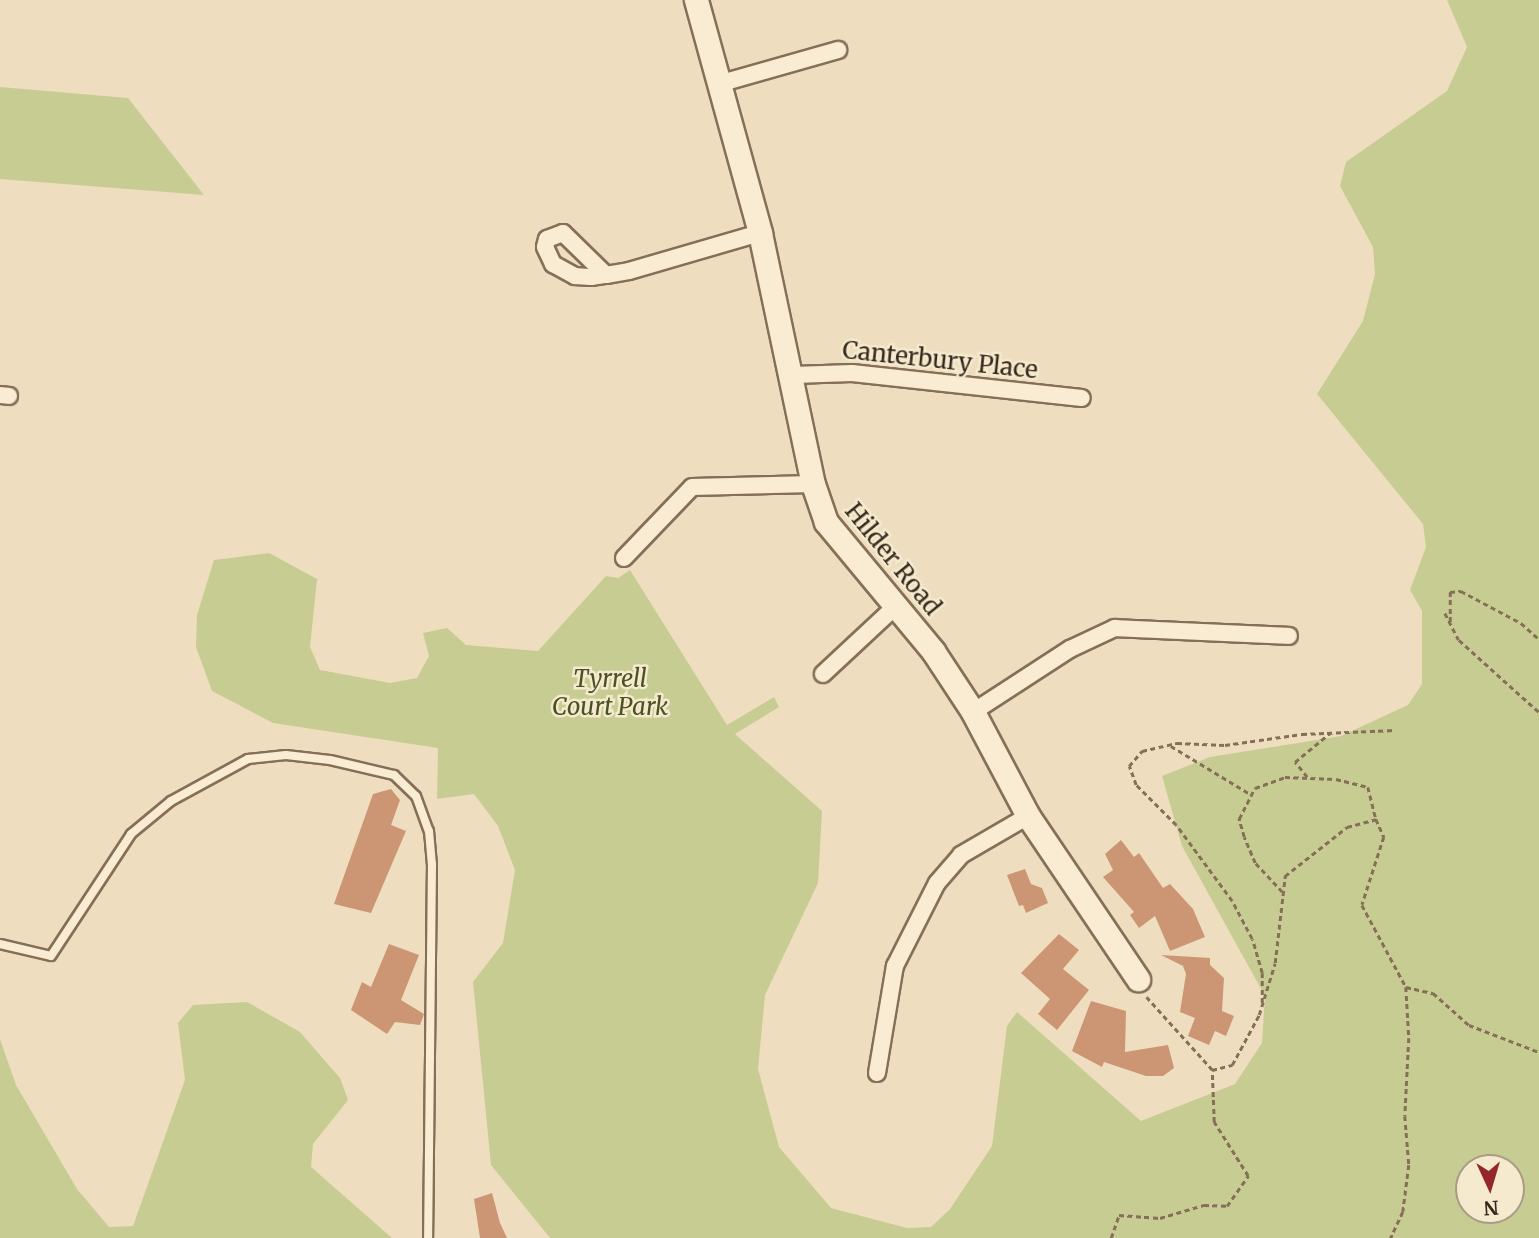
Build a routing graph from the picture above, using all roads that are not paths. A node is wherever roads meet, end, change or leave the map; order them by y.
1 (696, 0) edge
2 (838, 50) dead end
3 (719, 84) junction
4 (760, 233) junction
5 (606, 275) dead end
6 (793, 375) junction
7 (1082, 398) dead end
8 (813, 484) junction
9 (624, 558) dead end
10 (897, 605) junction
11 (1289, 636) dead end
12 (823, 674) dead end
13 (973, 712) junction
14 (1028, 816) junction
15 (0, 944) edge
16 (1138, 979) road end
17 (877, 1073) dead end
18 (428, 1238) edge

1 - 3 street, Hilder Road
2 - 3 street
3 - 4 street, Hilder Road
4 - 5 street
4 - 6 street, Hilder Road
6 - 7 street, Canterbury Place
6 - 8 street, Hilder Road
8 - 9 street
8 - 10 street, Hilder Road
10 - 12 street
10 - 13 street, Hilder Road
11 - 13 street
13 - 14 street, Hilder Road
14 - 16 street, Hilder Road
14 - 17 street
15 - 18 lane

